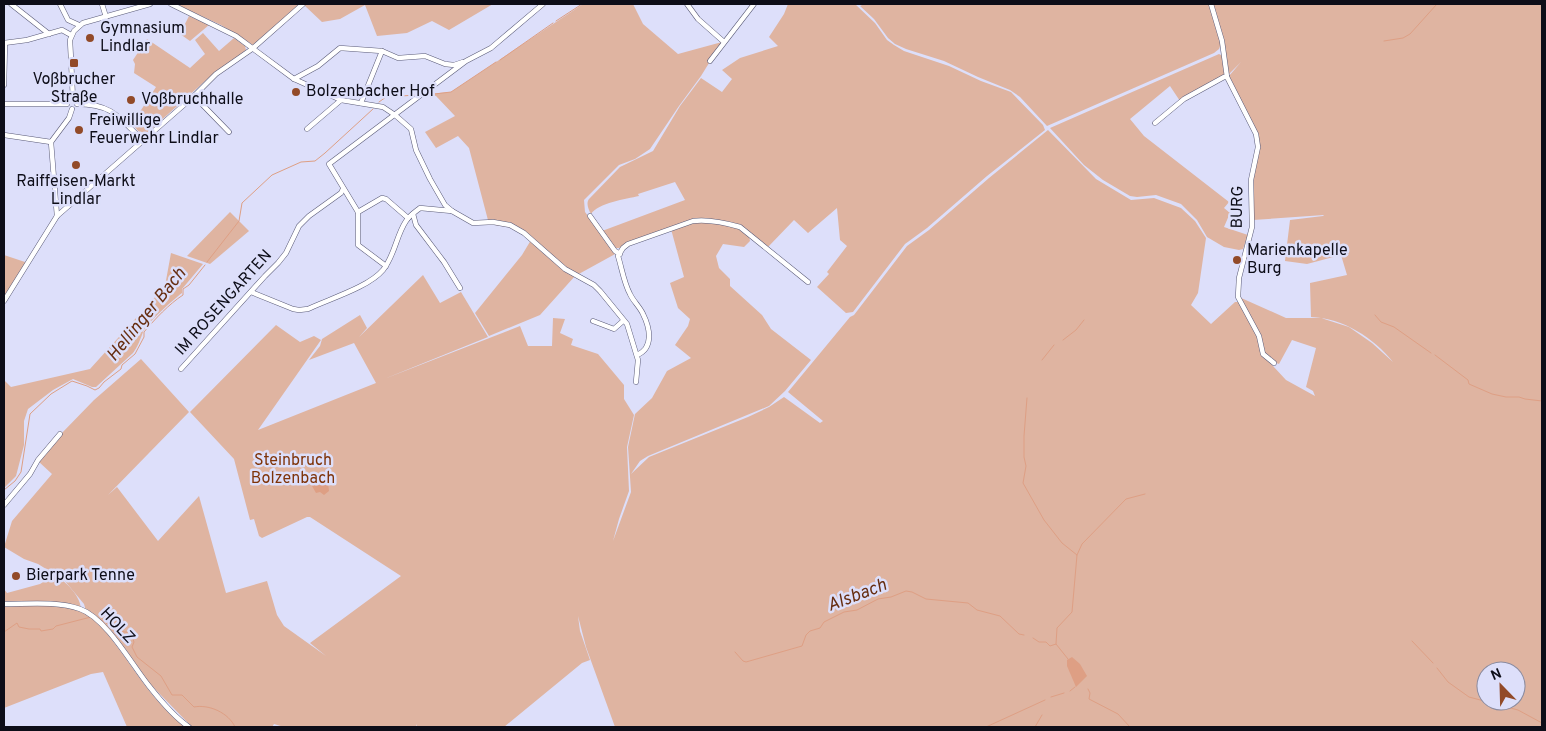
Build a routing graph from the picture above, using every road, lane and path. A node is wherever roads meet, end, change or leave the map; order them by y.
1 (11, 4) edge
2 (60, 4) edge
3 (102, 4) edge
4 (150, 4) edge
5 (171, 4) edge
6 (303, 4) edge
7 (543, 4) edge
8 (687, 4) edge
9 (754, 4) edge
10 (1211, 4) edge
11 (106, 17) junction
12 (68, 20) junction
13 (79, 26) junction
14 (62, 30) junction
15 (73, 33) junction
16 (49, 34) junction
17 (724, 42) junction
18 (4, 43) edge
19 (252, 48) junction
20 (382, 51) junction
21 (710, 61) dead end
22 (466, 62) junction
23 (1227, 77) junction
24 (294, 79) junction
25 (4, 85) edge
26 (194, 96) junction
27 (72, 99) junction
28 (341, 100) junction
29 (361, 102) junction
30 (4, 104) edge
31 (67, 104) junction
32 (77, 104) junction
33 (72, 109) junction
34 (395, 115) junction
35 (1155, 123) dead end
36 (307, 129) dead end
37 (229, 132) dead end
38 (4, 135) edge
39 (142, 140) junction
40 (51, 142) junction
41 (344, 189) junction
42 (452, 211) junction
43 (358, 212) junction
44 (413, 214) junction
45 (57, 216) junction
46 (590, 216) dead end
47 (408, 218) junction
48 (620, 254) junction
49 (386, 266) junction
50 (808, 282) dead end
51 (460, 288) dead end
52 (251, 292) junction
53 (4, 301) edge
54 (623, 321) junction
55 (593, 322) dead end
56 (637, 355) junction
57 (1274, 363) dead end
58 (181, 369) dead end
59 (636, 382) dead end
60 (60, 434) dead end
61 (4, 505) edge
62 (4, 604) edge
63 (189, 727) edge

1 - 16 street
2 - 12 street
3 - 11 street
4 - 11 street
5 - 19 street
6 - 19 street
7 - 22 street
8 - 17 street
9 - 17 street
10 - 23 street, BURG
11 - 13 street
12 - 13 street
12 - 14 street
13 - 15 street
14 - 15 street
14 - 16 street
15 - 27 street
16 - 18 street
17 - 21 street
18 - 25 street
19 - 24 street
19 - 26 street
20 - 22 street
20 - 24 street
20 - 29 street
22 - 34 street
23 - 35 street
23 - 57 street, BURG
24 - 28 street
26 - 37 street
26 - 39 street
27 - 31 street
27 - 32 street
28 - 29 street
28 - 36 street
29 - 34 street
30 - 31 street
31 - 33 street
32 - 33 street
32 - 39 street
33 - 40 street
34 - 41 street
34 - 42 street
38 - 40 street
39 - 45 street
40 - 45 street
41 - 43 street
41 - 52 street, IM ROSENGARTEN
42 - 44 street
42 - 54 street
43 - 47 street
43 - 49 street
44 - 47 street
44 - 51 street
45 - 53 street
46 - 48 street
47 - 49 street
48 - 50 street
48 - 56 street
49 - 52 street
52 - 58 street, IM ROSENGARTEN
54 - 55 street
54 - 56 street
56 - 59 street
60 - 61 street
62 - 63 street, HOLZ

